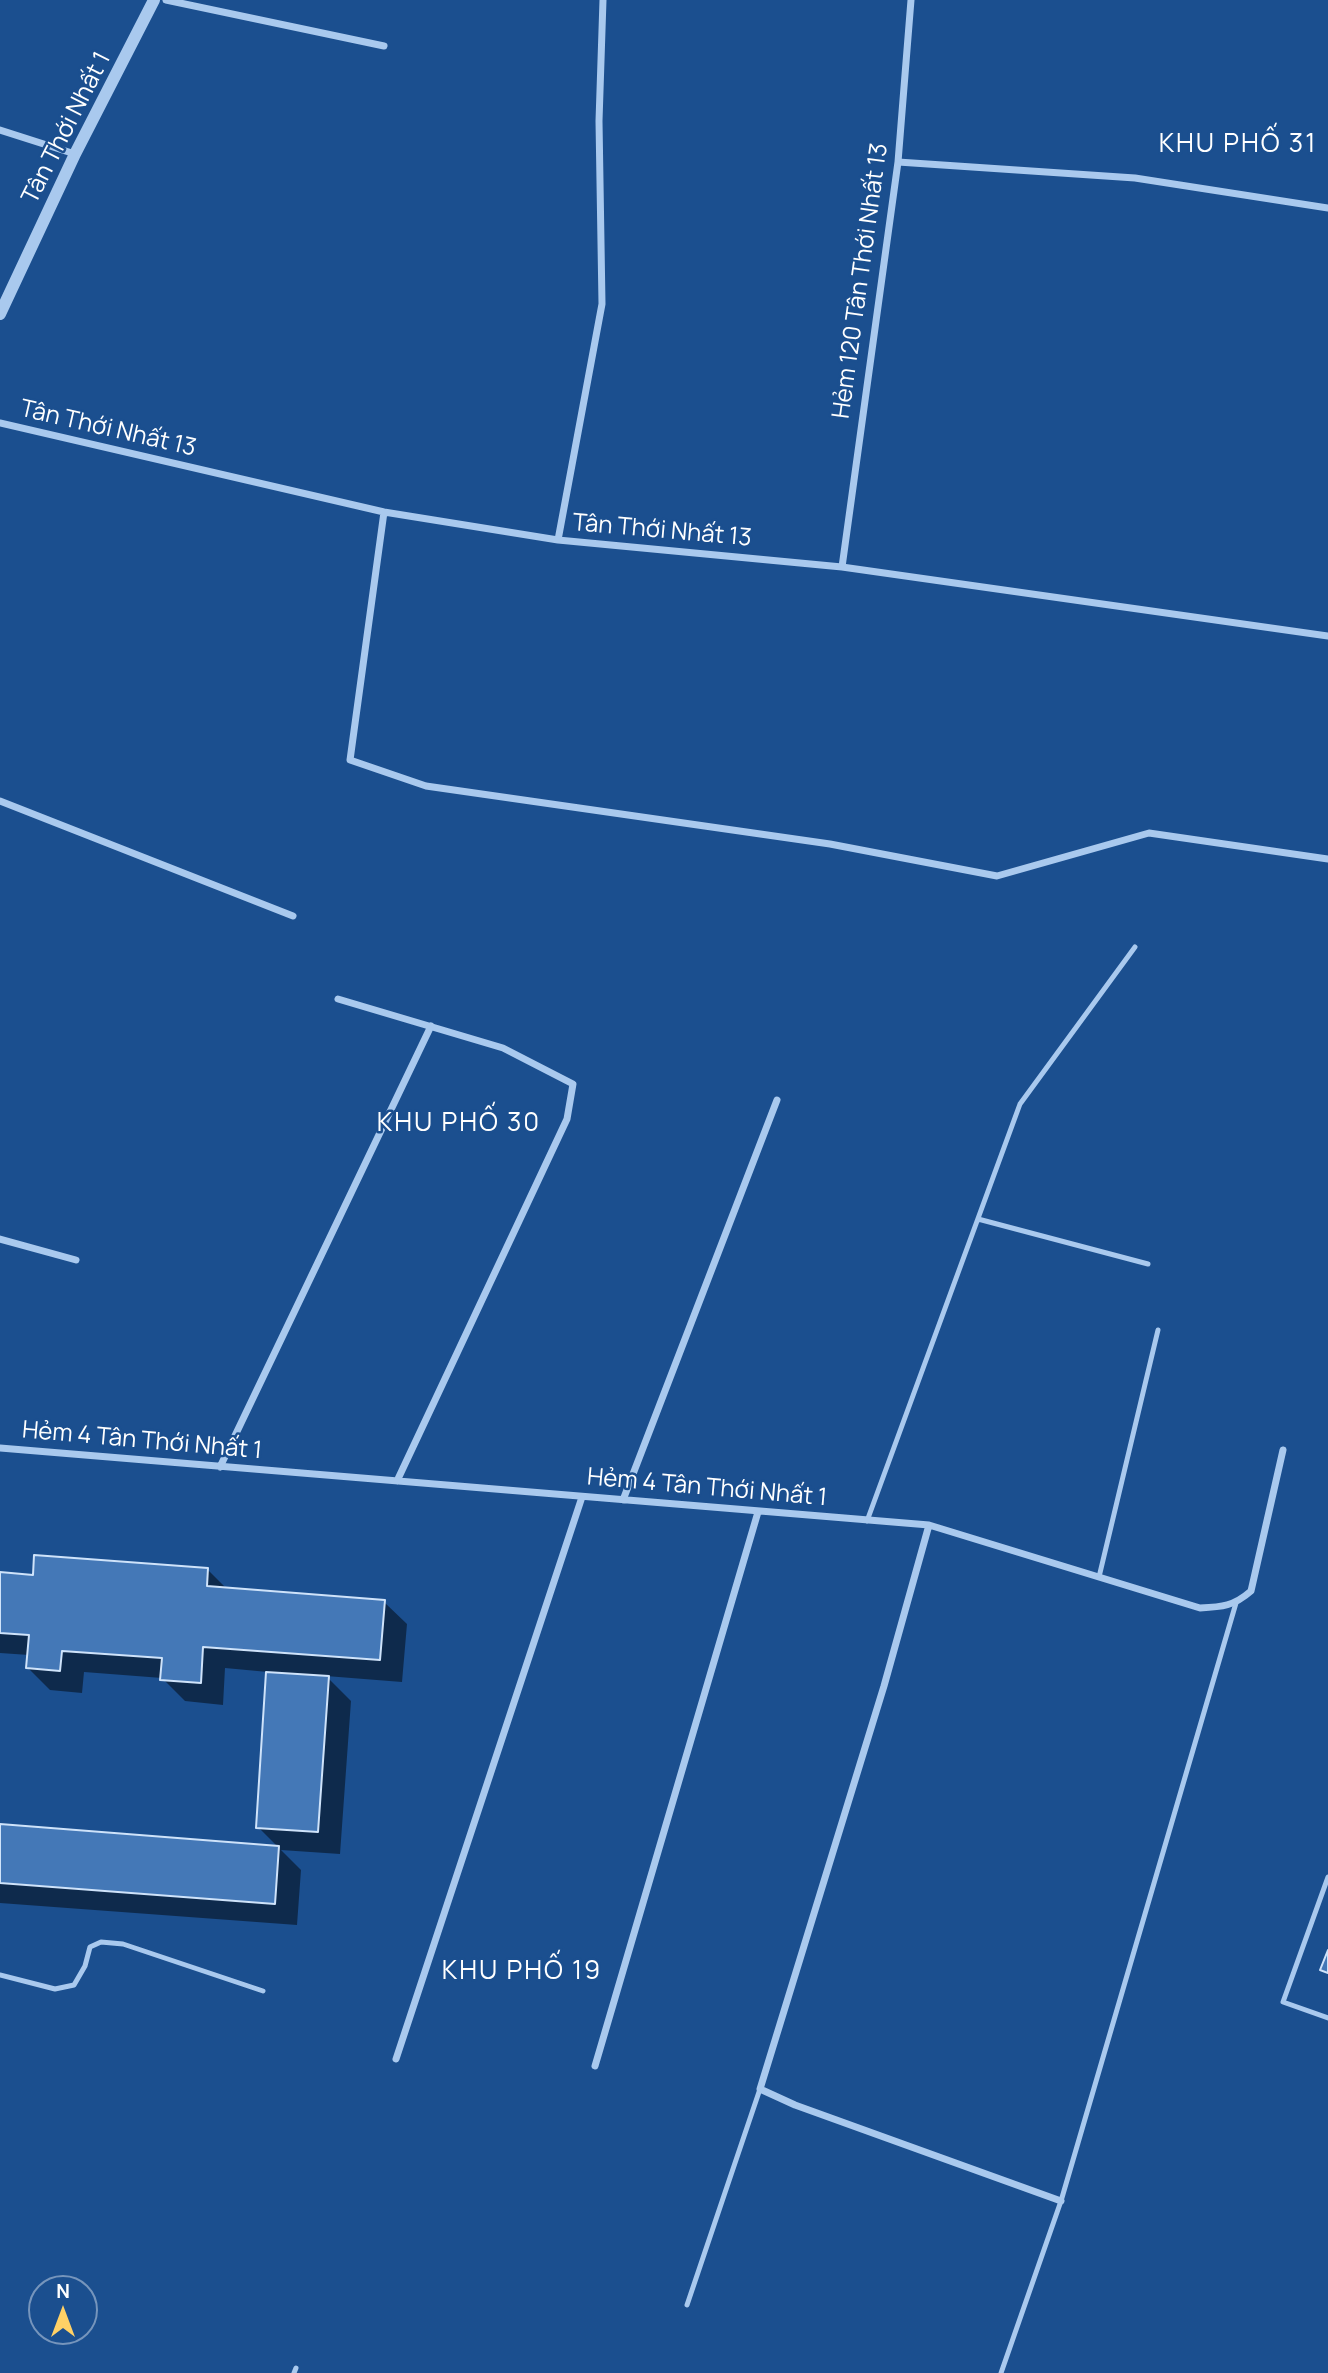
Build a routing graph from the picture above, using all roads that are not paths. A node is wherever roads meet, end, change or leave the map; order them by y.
1 (154, 0) edge
2 (166, 0) edge
3 (603, 0) edge
4 (911, 0) edge
5 (384, 47) dead end
6 (0, 130) edge
7 (75, 154) junction
8 (898, 162) junction
9 (1328, 208) edge
10 (0, 314) edge
11 (0, 424) edge
12 (384, 512) junction
13 (558, 540) junction
14 (842, 567) junction
15 (1328, 636) edge
16 (0, 801) edge
17 (1328, 859) edge
18 (293, 916) dead end
19 (1135, 947) dead end
20 (338, 999) dead end
21 (430, 1027) junction
22 (777, 1100) dead end
23 (978, 1219) junction
24 (0, 1239) edge
25 (76, 1260) dead end
26 (1148, 1264) dead end
27 (1158, 1330) dead end
28 (0, 1448) edge
29 (1283, 1450) dead end
30 (220, 1467) junction
31 (397, 1481) junction
32 (582, 1497) junction
33 (623, 1500) junction
34 (758, 1511) junction
35 (867, 1521) junction
36 (929, 1525) junction
37 (1099, 1577) junction
38 (1236, 1603) junction
39 (1328, 1877) edge
40 (0, 1975) edge
41 (263, 1991) dead end
42 (1328, 2018) edge
43 (396, 2059) dead end
44 (595, 2066) dead end
45 (760, 2089) junction
46 (1060, 2201) junction
47 (687, 2305) dead end
48 (1001, 2373) edge

1 - 7 street, Tân Thới Nhất 1
2 - 5 street
3 - 13 street
4 - 8 street, Hẻm 120 Tân Thới Nhất 13
6 - 7 street
7 - 10 street, Tân Thới Nhất 1
8 - 9 street
8 - 14 street, Hẻm 120 Tân Thới Nhất 13
11 - 12 street, Tân Thới Nhất 13
12 - 13 street, Tân Thới Nhất 13
12 - 17 street
13 - 14 street, Tân Thới Nhất 13
14 - 15 street, Tân Thới Nhất 13
16 - 18 street
19 - 23 lane
20 - 21 street
21 - 30 street
21 - 31 street
22 - 33 street
23 - 26 lane
23 - 35 lane
24 - 25 street
27 - 37 lane
28 - 30 street, Hẻm 4 Tân Thới Nhất 1
29 - 38 street
30 - 31 street, Hẻm 4 Tân Thới Nhất 1
31 - 32 street, Hẻm 4 Tân Thới Nhất 1
32 - 33 street, Hẻm 4 Tân Thới Nhất 1
32 - 43 street
33 - 34 street, Hẻm 4 Tân Thới Nhất 1
34 - 35 street, Hẻm 4 Tân Thới Nhất 1
34 - 44 street
35 - 36 street, Hẻm 4 Tân Thới Nhất 1
36 - 37 street, Hẻm 4 Tân Thới Nhất 1
36 - 45 street
37 - 38 street, Hẻm 4 Tân Thới Nhất 1
38 - 46 lane
39 - 42 lane
40 - 41 lane
45 - 46 street
45 - 47 lane
46 - 48 lane

